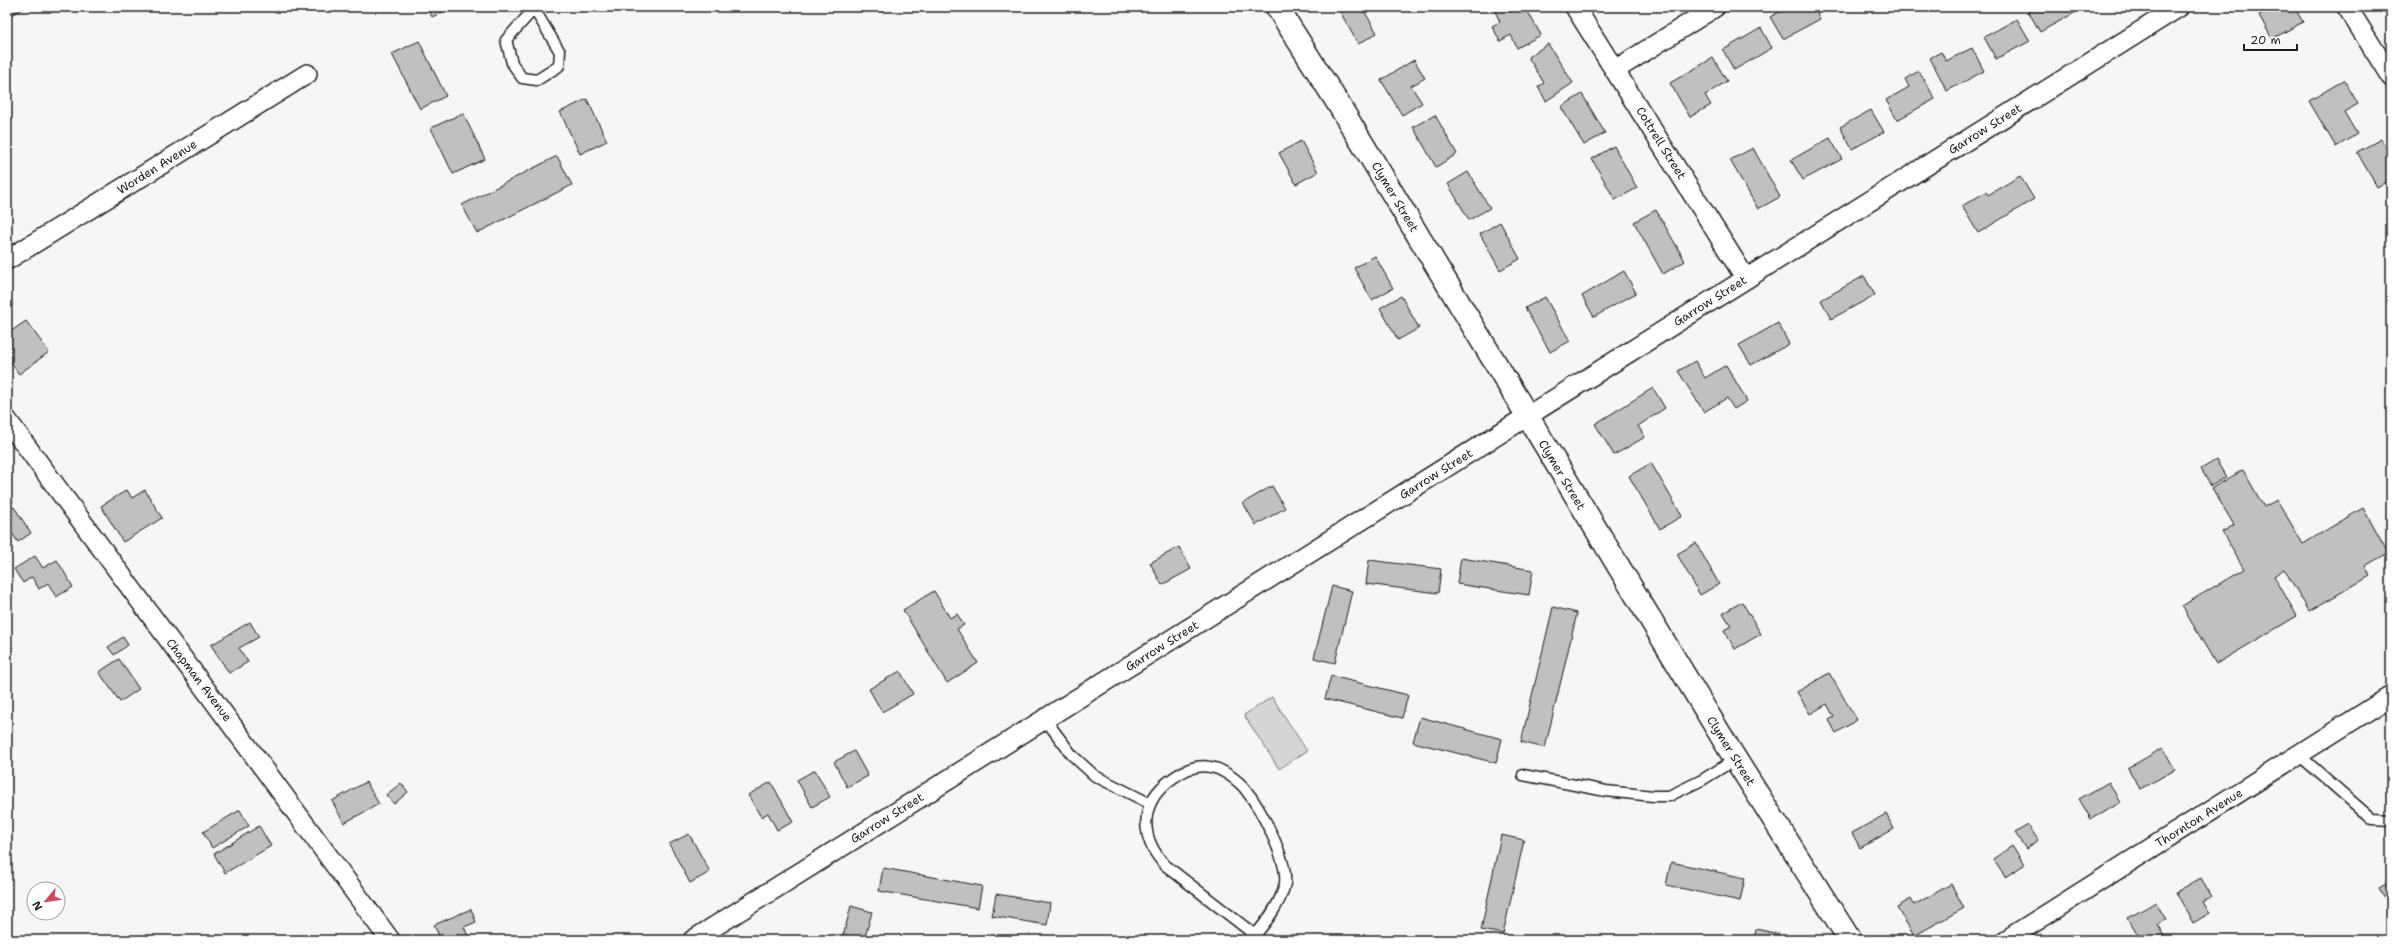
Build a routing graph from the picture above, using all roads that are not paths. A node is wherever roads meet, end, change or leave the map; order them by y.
1 (1277, 7) edge
2 (1575, 7) edge
3 (1715, 7) edge
4 (2179, 7) edge
5 (2347, 7) edge
6 (534, 8) edge
7 (1615, 70) junction
8 (307, 74) dead end
9 (2391, 77) edge
10 (7, 260) edge
11 (1746, 279) junction
12 (1526, 417) junction
13 (7, 420) edge
14 (2391, 696) edge
15 (1045, 719) junction
16 (2299, 755) junction
17 (1736, 759) junction
18 (1523, 775) dead end
19 (1149, 803) junction
20 (2391, 821) edge
21 (1253, 938) edge
22 (390, 940) edge
23 (693, 940) edge
24 (1850, 940) edge
25 (2006, 940) edge

1 - 12 street, Clymer Street
2 - 7 street, Cottrell Street
3 - 7 street
4 - 11 street, Garrow Street
5 - 9 street
6 - 6 lane
7 - 11 street, Cottrell Street
8 - 10 street, Worden Avenue
11 - 12 street, Garrow Street
12 - 15 street, Garrow Street
12 - 17 street, Clymer Street
13 - 22 street, Chapman Avenue
14 - 16 street, Thornton Avenue
15 - 19 lane
15 - 23 street, Garrow Street
16 - 20 lane
16 - 25 street, Thornton Avenue
17 - 18 lane
17 - 24 street, Clymer Street
19 - 21 lane
19 - 21 lane

